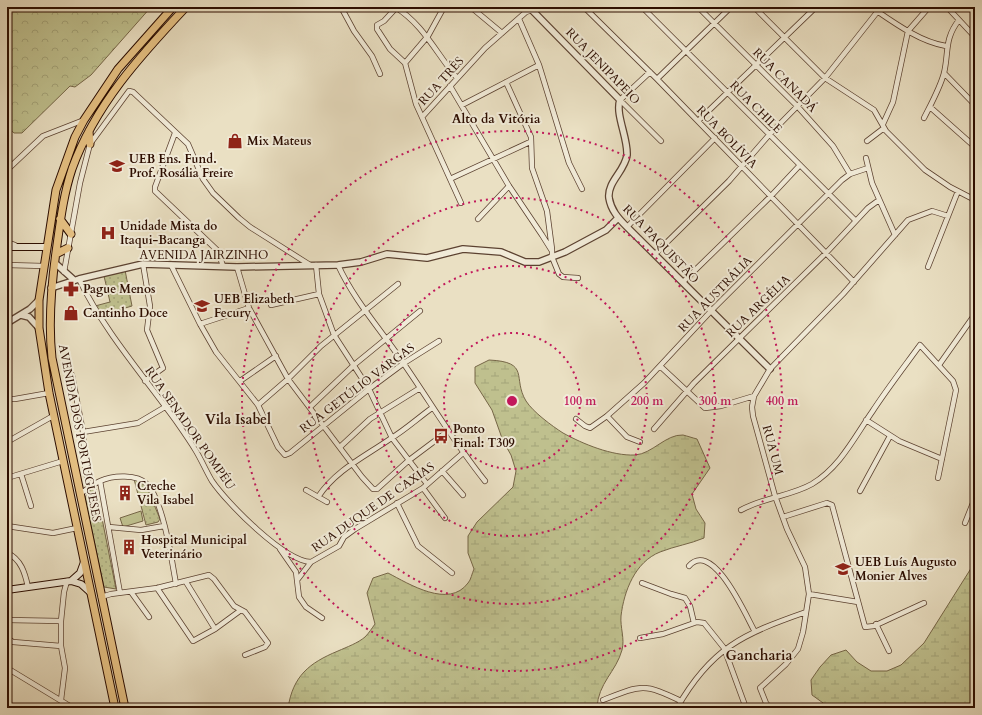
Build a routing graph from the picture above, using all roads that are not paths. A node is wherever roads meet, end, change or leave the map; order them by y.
1 (173, 7) edge
2 (186, 7) edge
3 (341, 7) edge
4 (395, 7) edge
5 (444, 7) edge
6 (584, 7) edge
7 (642, 7) edge
8 (698, 7) edge
9 (731, 7) edge
10 (754, 7) edge
11 (816, 7) edge
12 (871, 7) edge
13 (929, 7) edge
14 (947, 7) edge
15 (472, 8) dead end
16 (530, 9) edge
17 (878, 11) junction
18 (519, 19) junction
19 (959, 20) junction
20 (714, 23) junction
21 (908, 31) junction
22 (502, 33) junction
23 (974, 33) edge
24 (428, 36) junction
25 (784, 38) junction
26 (946, 46) junction
27 (686, 51) junction
28 (405, 63) junction
29 (539, 64) junction
30 (756, 65) junction
31 (650, 72) junction
32 (944, 73) junction
33 (380, 74) dead end
34 (456, 78) junction
35 (825, 78) junction
36 (657, 79) junction
37 (506, 82) junction
38 (450, 86) junction
39 (727, 93) junction
40 (620, 100) junction
41 (462, 105) junction
42 (975, 105) edge
43 (798, 107) junction
44 (930, 107) junction
45 (423, 116) junction
46 (924, 118) dead end
47 (84, 120) junction
48 (698, 121) junction
49 (883, 126) junction
50 (89, 131) junction
51 (174, 133) junction
52 (769, 135) junction
53 (714, 138) junction
54 (661, 141) dead end
55 (867, 141) dead end
56 (530, 142) junction
57 (90, 144) junction
58 (975, 147) edge
59 (494, 158) junction
60 (866, 158) dead end
61 (800, 165) junction
62 (742, 167) junction
63 (868, 168) junction
64 (7, 170) edge
65 (850, 174) junction
66 (450, 179) junction
67 (509, 186) junction
68 (582, 189) dead end
69 (958, 191) junction
70 (828, 194) junction
71 (771, 196) junction
72 (879, 200) junction
73 (975, 200) edge
74 (461, 203) dead end
75 (948, 216) junction
76 (618, 218) junction
77 (60, 219) junction
78 (478, 219) dead end
79 (856, 221) junction
80 (798, 224) junction
81 (627, 227) junction
82 (71, 234) junction
83 (894, 235) junction
84 (7, 242) edge
85 (16, 246) junction
86 (7, 247) edge
87 (47, 247) junction
88 (68, 248) junction
89 (826, 253) junction
90 (56, 254) junction
91 (552, 254) junction
92 (655, 254) junction
93 (55, 263) junction
94 (143, 264) junction
95 (7, 265) edge
96 (171, 265) junction
97 (313, 265) junction
98 (338, 265) junction
99 (44, 266) junction
100 (223, 266) junction
101 (237, 267) junction
102 (928, 267) dead end
103 (64, 272) junction
104 (578, 278) dead end
105 (77, 280) junction
106 (683, 282) junction
107 (854, 282) junction
108 (398, 284) dead end
109 (51, 288) junction
110 (975, 291) edge
111 (319, 294) junction
112 (39, 300) junction
113 (271, 305) dead end
114 (249, 308) junction
115 (420, 311) dead end
116 (711, 311) junction
117 (365, 312) junction
118 (21, 315) junction
119 (973, 317) junction
120 (7, 322) edge
121 (200, 324) junction
122 (39, 328) junction
123 (975, 330) edge
124 (334, 335) junction
125 (386, 338) junction
126 (739, 338) junction
127 (439, 341) dead end
128 (276, 356) junction
129 (404, 363) junction
130 (354, 365) junction
131 (939, 365) junction
132 (660, 366) junction
133 (770, 369) junction
134 (72, 375) dead end
135 (288, 379) junction
136 (145, 381) junction
137 (240, 381) junction
138 (420, 388) junction
139 (369, 390) junction
140 (687, 390) junction
141 (48, 393) junction
142 (754, 396) junction
143 (7, 399) edge
144 (258, 405) junction
145 (165, 407) junction
146 (310, 407) junction
147 (432, 408) junction
148 (381, 411) junction
149 (53, 416) junction
150 (607, 416) junction
151 (576, 419) dead end
152 (866, 420) junction
153 (324, 427) junction
154 (654, 429) dead end
155 (448, 431) junction
156 (83, 432) junction
157 (57, 434) junction
158 (890, 436) junction
159 (392, 438) junction
160 (7, 442) edge
161 (640, 442) dead end
162 (340, 447) junction
163 (464, 453) junction
164 (942, 459) junction
165 (63, 461) junction
166 (408, 461) junction
167 (352, 464) junction
168 (442, 471) junction
169 (21, 474) junction
170 (75, 474) junction
171 (7, 478) edge
172 (938, 478) dead end
173 (100, 480) junction
174 (486, 481) dead end
175 (427, 484) junction
176 (89, 488) junction
177 (423, 488) junction
178 (306, 490) dead end
179 (860, 491) dead end
180 (80, 494) junction
181 (463, 495) dead end
182 (318, 496) junction
183 (775, 496) junction
184 (975, 498) edge
185 (327, 502) dead end
186 (397, 504) junction
187 (31, 506) dead end
188 (741, 510) dead end
189 (445, 518) dead end
190 (783, 518) junction
191 (965, 523) dead end
192 (7, 526) edge
193 (164, 526) junction
194 (109, 527) junction
195 (77, 528) junction
196 (278, 546) junction
197 (7, 553) edge
198 (84, 561) junction
199 (311, 562) junction
200 (689, 566) dead end
201 (452, 573) dead end
202 (298, 580) junction
203 (69, 581) junction
204 (186, 582) junction
205 (642, 583) dead end
206 (176, 584) junction
207 (28, 587) junction
208 (157, 588) junction
209 (7, 590) edge
210 (131, 592) junction
211 (91, 593) junction
212 (120, 593) junction
213 (101, 594) junction
214 (809, 594) junction
215 (858, 602) junction
216 (924, 603) dead end
217 (241, 610) junction
218 (806, 612) junction
219 (149, 618) dead end
220 (322, 618) dead end
221 (7, 620) edge
222 (61, 621) junction
223 (694, 624) junction
224 (876, 624) junction
225 (215, 629) junction
226 (755, 632) junction
227 (7, 638) edge
228 (640, 638) dead end
229 (61, 646) junction
230 (724, 648) junction
231 (889, 651) dead end
232 (246, 655) dead end
233 (7, 668) edge
234 (61, 700) junction
235 (603, 700) dead end
236 (681, 701) junction
237 (73, 708) edge
238 (114, 708) edge
239 (125, 708) edge
240 (677, 708) edge
241 (746, 708) edge
242 (770, 708) edge

1 - 47 highway, AVENIDA DOS PORTUGUESES
2 - 50 highway, AVENIDA DOS PORTUGUESES
3 - 33 street
4 - 24 street
4 - 28 street
5 - 24 street
6 - 31 street, RUA BOLÍVIA
7 - 27 street, RUA CHILE
8 - 20 street, RUA CANADÁ
9 - 20 street
10 - 25 street
11 - 25 street
12 - 17 street
13 - 21 street
14 - 19 street
15 - 22 street
16 - 18 street, RUA TRÊS
16 - 40 street, RUA JENIPAPEIO
17 - 21 street
17 - 35 street
18 - 22 street, RUA TRÊS
18 - 29 street
19 - 23 street
19 - 26 street
20 - 27 street
20 - 30 street, RUA CANADÁ
21 - 26 street
21 - 49 street
22 - 34 street, RUA TRÊS
24 - 28 street
24 - 34 street
25 - 30 street
25 - 35 street
26 - 32 street
27 - 36 street
27 - 39 street, RUA CHILE
28 - 45 street
29 - 37 street
29 - 68 street
30 - 39 street
30 - 43 street, RUA CANADÁ
31 - 36 street, RUA BOLÍVIA
31 - 40 street
32 - 42 street
32 - 44 street
34 - 38 street, RUA TRÊS
35 - 43 street
35 - 49 street
36 - 48 street, RUA BOLÍVIA
37 - 41 street
37 - 56 street
38 - 41 street
38 - 45 street, RUA TRÊS
39 - 48 street
39 - 52 street, RUA CHILE
40 - 54 street, RUA JENIPAPEIO
40 - 76 street, RUA PAQUISTÃO
41 - 59 street
43 - 52 street
43 - 65 street, RUA CANADÁ
44 - 46 street
44 - 58 street
45 - 66 street, RUA TRÊS
47 - 64 street
47 - 87 highway, AVENIDA DOS PORTUGUESES
48 - 53 street, RUA BOLÍVIA
49 - 55 street
49 - 69 street
50 - 57 highway
50 - 77 highway, AVENIDA DOS PORTUGUESES
51 - 57 street
51 - 97 street
51 - 100 street
52 - 61 street, RUA CHILE
52 - 62 street
53 - 62 street, RUA BOLÍVIA
53 - 81 street
56 - 59 street
56 - 91 street
57 - 82 street
59 - 66 street
59 - 67 street
60 - 63 street
61 - 70 street, RUA CHILE
61 - 71 street
62 - 71 street, RUA BOLÍVIA
62 - 92 street
63 - 65 street, RUA AUSTRÁLIA
63 - 72 street
65 - 70 street, RUA AUSTRÁLIA
66 - 74 street, RUA TRÊS
67 - 78 street
67 - 91 street
69 - 73 street
69 - 75 street
70 - 79 street, RUA CHILE
70 - 80 street, RUA AUSTRÁLIA
71 - 80 street, RUA BOLÍVIA
71 - 106 street
72 - 79 street, RUA ARGÉLIA
72 - 83 street
75 - 83 street, RUA UM
75 - 102 street
76 - 81 street, RUA PAQUISTÃO
76 - 91 street, AVENIDA JAIRZINHO
77 - 82 highway
77 - 90 highway, AVENIDA DOS PORTUGUESES
79 - 89 street, RUA ARGÉLIA
80 - 89 street, RUA BOLÍVIA
80 - 116 street, RUA AUSTRÁLIA
81 - 92 street, RUA PAQUISTÃO
82 - 88 street
83 - 107 street, RUA UM
84 - 85 street
85 - 86 main road
85 - 87 main road
87 - 99 highway, AVENIDA DOS PORTUGUESES
88 - 90 highway
88 - 103 street
89 - 107 street, RUA BOLÍVIA
89 - 126 street, RUA ARGÉLIA
90 - 93 highway, AVENIDA DOS PORTUGUESES
91 - 98 street, AVENIDA JAIRZINHO
91 - 104 street
92 - 106 street, RUA PAQUISTÃO
93 - 103 street
93 - 109 highway, AVENIDA DOS PORTUGUESES
94 - 96 street, AVENIDA JAIRZINHO
94 - 105 street, AVENIDA JAIRZINHO
94 - 136 street
95 - 99 street
96 - 100 street, AVENIDA JAIRZINHO
96 - 121 street
97 - 98 street, AVENIDA JAIRZINHO
97 - 101 street, AVENIDA JAIRZINHO
97 - 111 street
98 - 117 street
99 - 112 highway, AVENIDA DOS PORTUGUESES
100 - 101 street, AVENIDA JAIRZINHO
101 - 114 street
103 - 105 street
105 - 109 street, AVENIDA JAIRZINHO
105 - 136 street, RUA SENADOR POMPÉU
106 - 116 street, RUA PAQUISTÃO
107 - 133 street, RUA UM
108 - 117 street
109 - 170 highway, AVENIDA DOS PORTUGUESES
110 - 119 street
111 - 113 street
111 - 124 street
112 - 118 street
112 - 122 highway, AVENIDA DOS PORTUGUESES
114 - 121 street
114 - 128 street
115 - 125 street
116 - 126 street, RUA PAQUISTÃO
116 - 132 street, RUA AUSTRÁLIA
117 - 124 street
117 - 125 street
118 - 120 street
118 - 122 street
119 - 123 street
119 - 131 street
121 - 137 street
122 - 141 highway, AVENIDA DOS PORTUGUESES
124 - 130 street
124 - 135 street
125 - 129 street
125 - 130 street
126 - 133 street, RUA PAQUISTÃO
126 - 140 street, RUA ARGÉLIA
127 - 129 street, RUA GETÚLIO VARGAS
128 - 135 street
128 - 137 street
129 - 138 street
129 - 139 street, RUA GETÚLIO VARGAS
130 - 139 street
130 - 146 street
131 - 152 street
131 - 164 street
132 - 140 street
132 - 150 street, RUA AUSTRÁLIA
133 - 142 street, RUA UM
134 - 156 street
135 - 144 street
135 - 146 street
136 - 145 street, RUA SENADOR POMPÉU
137 - 144 street
138 - 147 street
138 - 148 street
139 - 148 street
139 - 153 street, RUA GETÚLIO VARGAS
140 - 142 street
140 - 154 street, RUA ARGÉLIA
141 - 143 street
141 - 149 highway, AVENIDA DOS PORTUGUESES
142 - 183 street, RUA UM
144 - 153 street, RUA GETÚLIO VARGAS
145 - 156 street
145 - 196 street, RUA SENADOR POMPÉU
146 - 153 street
147 - 155 street
147 - 159 street
148 - 159 street
148 - 162 street
149 - 157 highway, AVENIDA DOS PORTUGUESES
149 - 160 street
150 - 151 street, RUA AUSTRÁLIA
150 - 161 street
152 - 158 street
152 - 183 street
153 - 162 street
155 - 163 street
155 - 166 street
156 - 176 street
157 - 165 highway, AVENIDA DOS PORTUGUESES
157 - 170 highway
158 - 164 street
158 - 179 street
159 - 166 street
159 - 167 street
162 - 167 street
163 - 168 street, RUA DUQUE DE CAXIAS
163 - 174 street
164 - 172 street
165 - 169 street
165 - 195 highway, AVENIDA DOS PORTUGUESES
166 - 167 street
166 - 175 street
167 - 182 street
168 - 175 street, RUA DUQUE DE CAXIAS
168 - 181 street
169 - 171 street
169 - 187 street
170 - 180 highway, AVENIDA DOS PORTUGUESES
173 - 176 street
173 - 193 street
173 - 194 street
175 - 177 street, RUA DUQUE DE CAXIAS
176 - 180 street
177 - 186 street, RUA DUQUE DE CAXIAS
177 - 189 street
178 - 182 street
180 - 213 highway, AVENIDA DOS PORTUGUESES
182 - 185 street
183 - 188 street
183 - 190 street, RUA UM
184 - 191 street
186 - 199 street, RUA DUQUE DE CAXIAS
186 - 201 street
190 - 214 street, RUA UM
190 - 215 street
192 - 195 street
193 - 194 street
193 - 206 street
194 - 212 street
195 - 198 highway, AVENIDA DOS PORTUGUESES
196 - 199 street, RUA SENADOR POMPÉU
196 - 202 street
197 - 207 street
198 - 203 main road
198 - 211 highway, AVENIDA DOS PORTUGUESES
199 - 202 street, RUA DUQUE DE CAXIAS
200 - 226 street
202 - 220 street
203 - 207 main road
203 - 211 main road
203 - 222 street
204 - 206 street
204 - 217 street
204 - 225 street
205 - 223 street
206 - 208 street
207 - 209 main road
208 - 210 street
208 - 225 street
210 - 212 street
210 - 219 street
211 - 238 highway, AVENIDA DOS PORTUGUESES
212 - 213 street
213 - 239 highway, AVENIDA DOS PORTUGUESES
214 - 215 street
214 - 218 street, RUA UM
215 - 224 street
216 - 224 street
217 - 225 street
217 - 232 street
218 - 226 street
218 - 242 street, RUA UM
221 - 222 street
222 - 229 street
223 - 228 street
223 - 230 street
224 - 231 street
226 - 230 street
227 - 229 street
229 - 234 street
230 - 236 street
230 - 241 street
233 - 234 street
234 - 237 street
235 - 236 street
236 - 240 street

